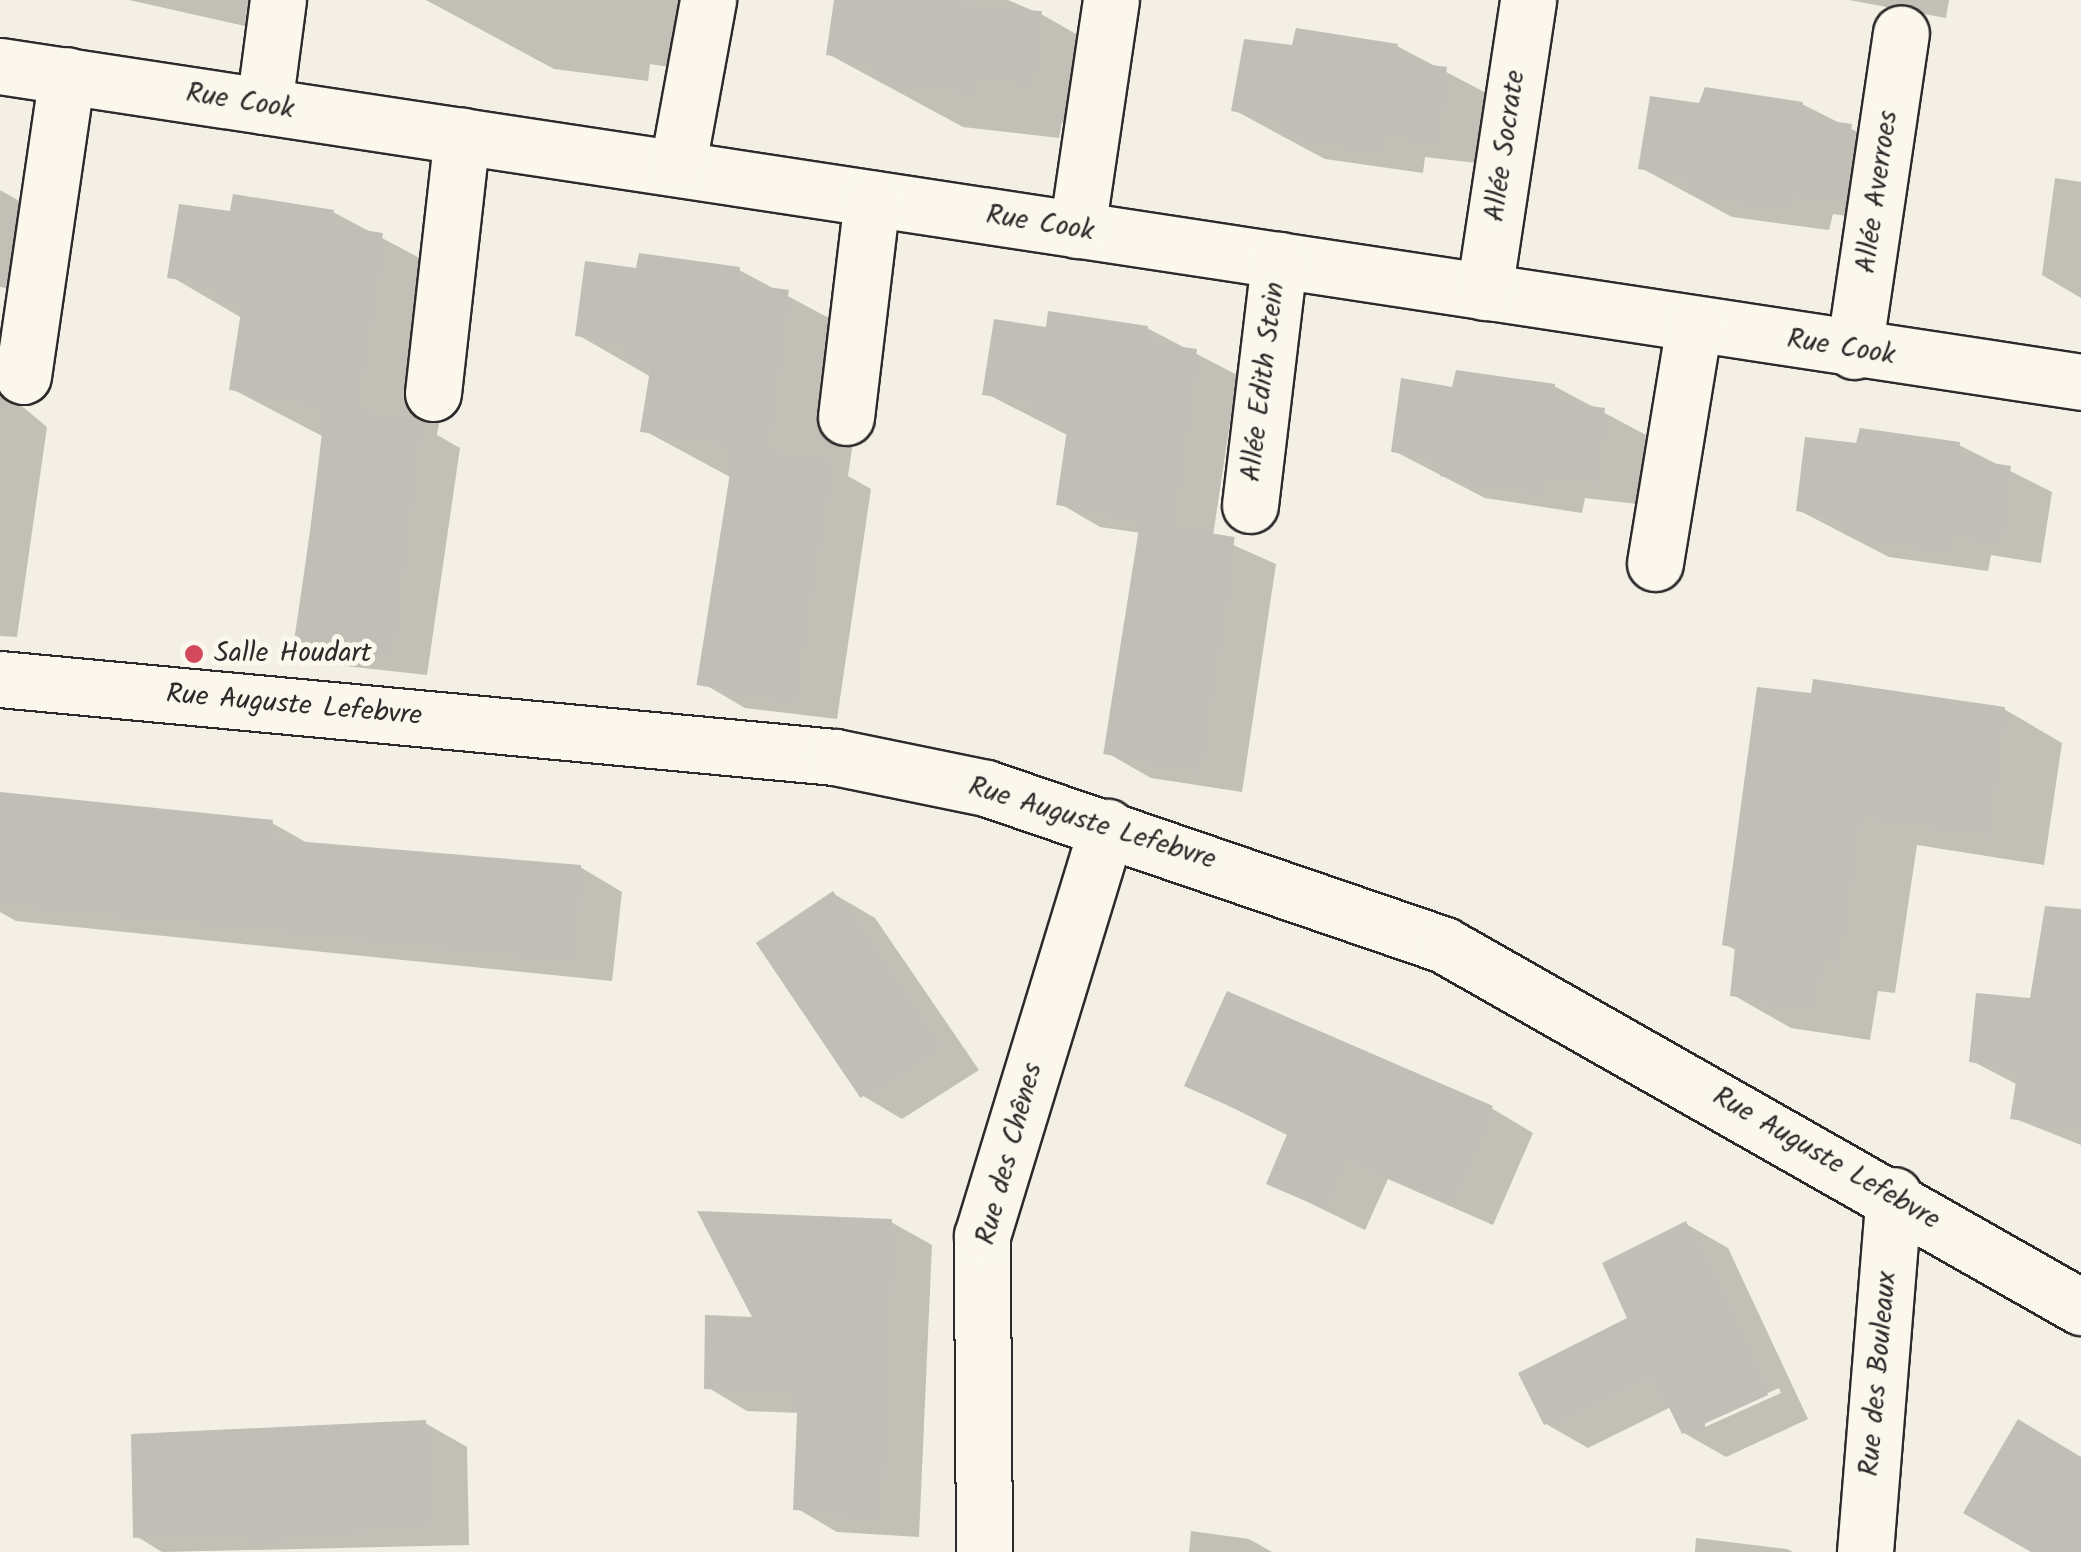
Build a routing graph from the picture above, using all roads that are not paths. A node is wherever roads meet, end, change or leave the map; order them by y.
1 (278, 0) edge
2 (708, 0) edge
3 (1111, 0) edge
4 (1528, 0) edge
5 (1901, 32) dead end
6 (0, 66) edge
7 (67, 75) junction
8 (264, 106) junction
9 (462, 136) junction
10 (678, 164) junction
11 (872, 198) junction
12 (1077, 230) junction
13 (1279, 260) junction
14 (1484, 292) junction
15 (1694, 324) junction
16 (1854, 351) junction
17 (22, 376) dead end
18 (2081, 382) edge
19 (432, 393) dead end
20 (846, 418) dead end
21 (1250, 504) dead end
22 (1655, 563) dead end
23 (0, 679) edge
24 (1107, 827) junction
25 (1894, 1196) junction
26 (2081, 1307) edge
27 (984, 1552) edge
28 (1865, 1552) edge

1 - 8 street
2 - 10 street
3 - 12 street
4 - 14 street, Allée Socrate
5 - 16 street, Allée Averroes
6 - 7 street, Rue Cook
7 - 8 street, Rue Cook
7 - 17 street
8 - 9 street, Rue Cook
9 - 10 street, Rue Cook
9 - 19 street
10 - 11 street, Rue Cook
11 - 12 street, Rue Cook
11 - 20 street
12 - 13 street, Rue Cook
13 - 14 street, Rue Cook
13 - 21 street, Allée Edith Stein
14 - 15 street, Rue Cook
15 - 16 street, Rue Cook
15 - 22 street
16 - 18 street, Rue Cook
23 - 24 street, Rue Auguste Lefebvre
24 - 25 street, Rue Auguste Lefebvre
24 - 27 street, Rue des Chênes
25 - 26 street, Rue Auguste Lefebvre
25 - 28 street, Rue des Bouleaux

